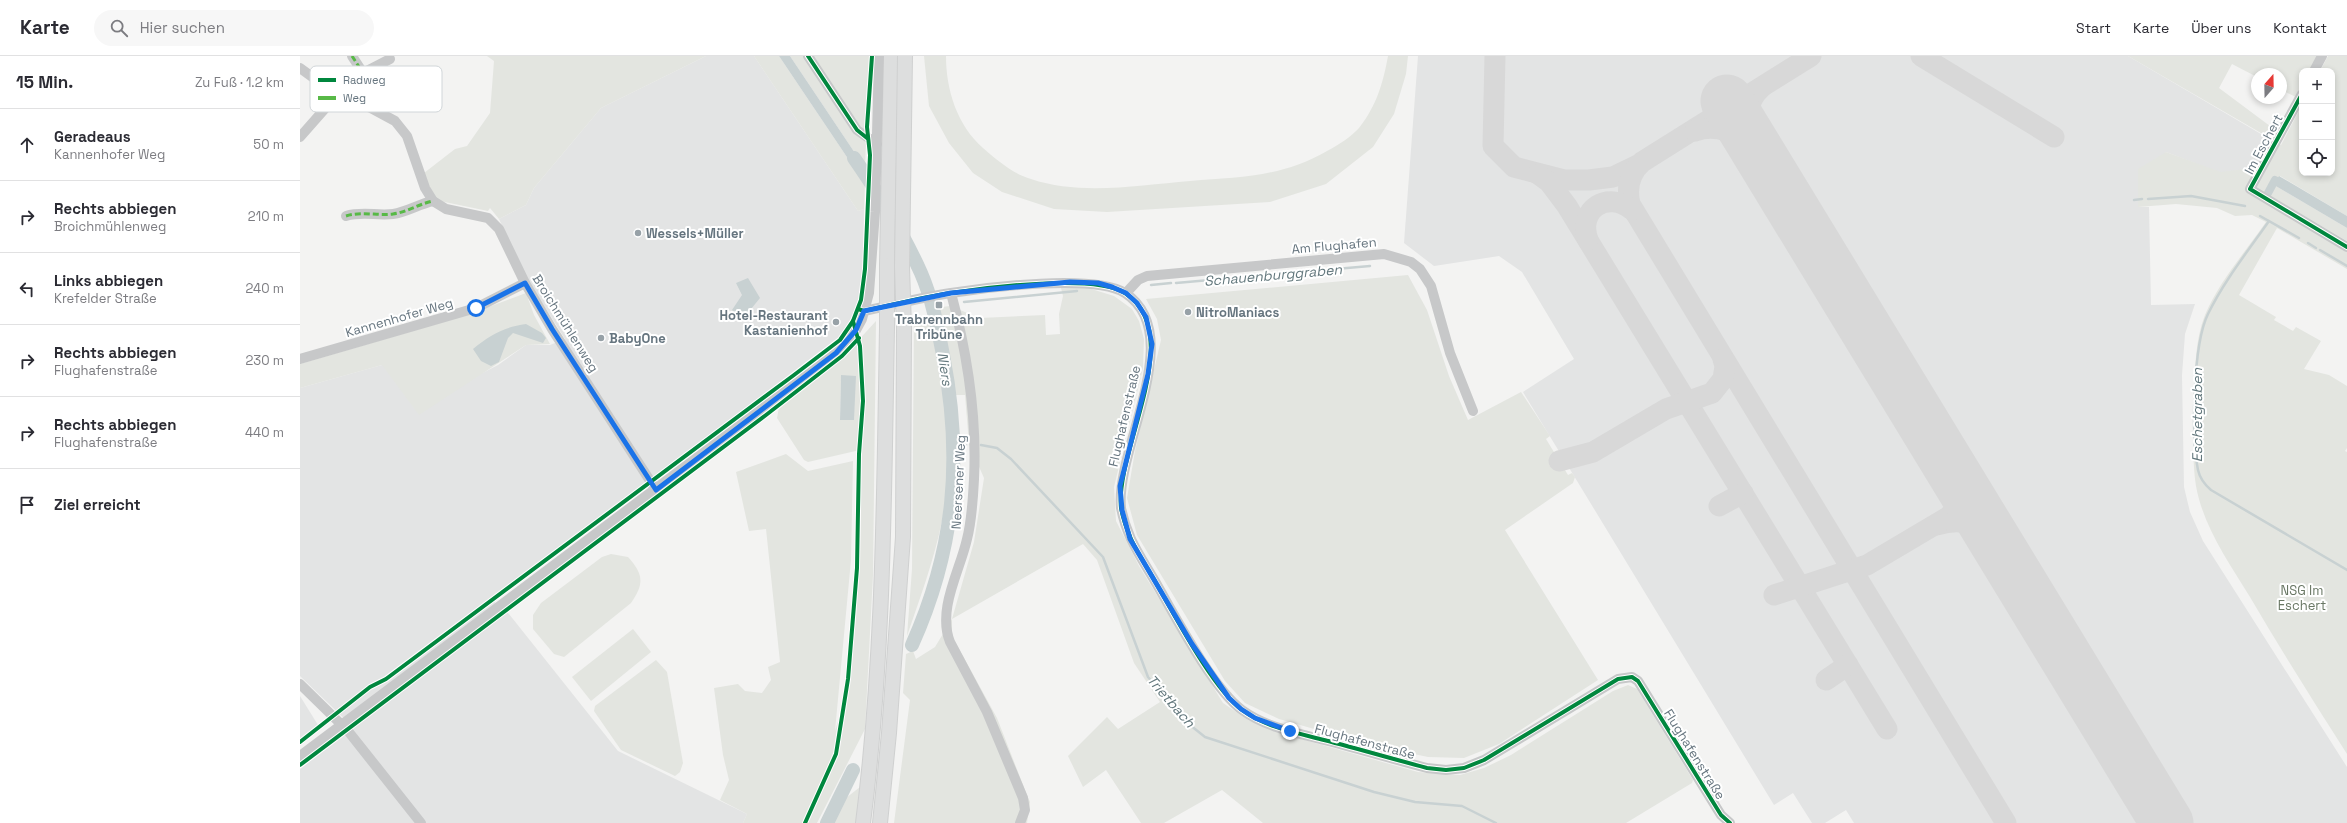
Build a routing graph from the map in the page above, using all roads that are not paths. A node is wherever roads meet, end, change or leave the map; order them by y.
1 (352, 56) edge
2 (808, 56) edge
3 (879, 56) edge
4 (890, 56) edge
5 (906, 56) edge
6 (2322, 56) edge
7 (390, 59) dead end
8 (358, 66) edge
9 (376, 66) edge
10 (300, 68) edge
11 (2316, 68) edge
12 (310, 75) edge
13 (2299, 99) edge
14 (322, 112) edge
15 (378, 112) edge
16 (300, 137) edge
17 (877, 144) junction
18 (433, 201) junction
19 (346, 216) dead end
20 (2347, 247) edge
21 (525, 283) junction
22 (946, 293) junction
23 (1126, 293) junction
24 (864, 311) junction
25 (300, 359) edge
26 (1473, 411) dead end
27 (656, 490) junction
28 (300, 684) edge
29 (341, 724) junction
30 (300, 756) edge
31 (421, 823) edge
32 (863, 823) edge
33 (880, 823) edge
34 (1020, 823) edge
35 (1730, 823) edge

1 - 8 street
2 - 17 street
3 - 17 street
4 - 32 highway, bridge
5 - 33 highway, bridge
6 - 11 street
7 - 9 street
10 - 12 street
13 - 20 street, Im Eschert
14 - 16 street
15 - 18 street
17 - 24 street
18 - 19 street
18 - 21 street, Broichmühlenweg
21 - 25 street, Kannenhofer Weg
21 - 27 street, Broichmühlenweg
22 - 23 street, Flughafenstraße
22 - 24 street, Flughafenstraße
22 - 34 street, Neersener Weg
23 - 26 street, Am Flughafen
23 - 35 street, Flughafenstraße
24 - 27 street
27 - 29 street
28 - 29 street
29 - 30 street
29 - 31 street

